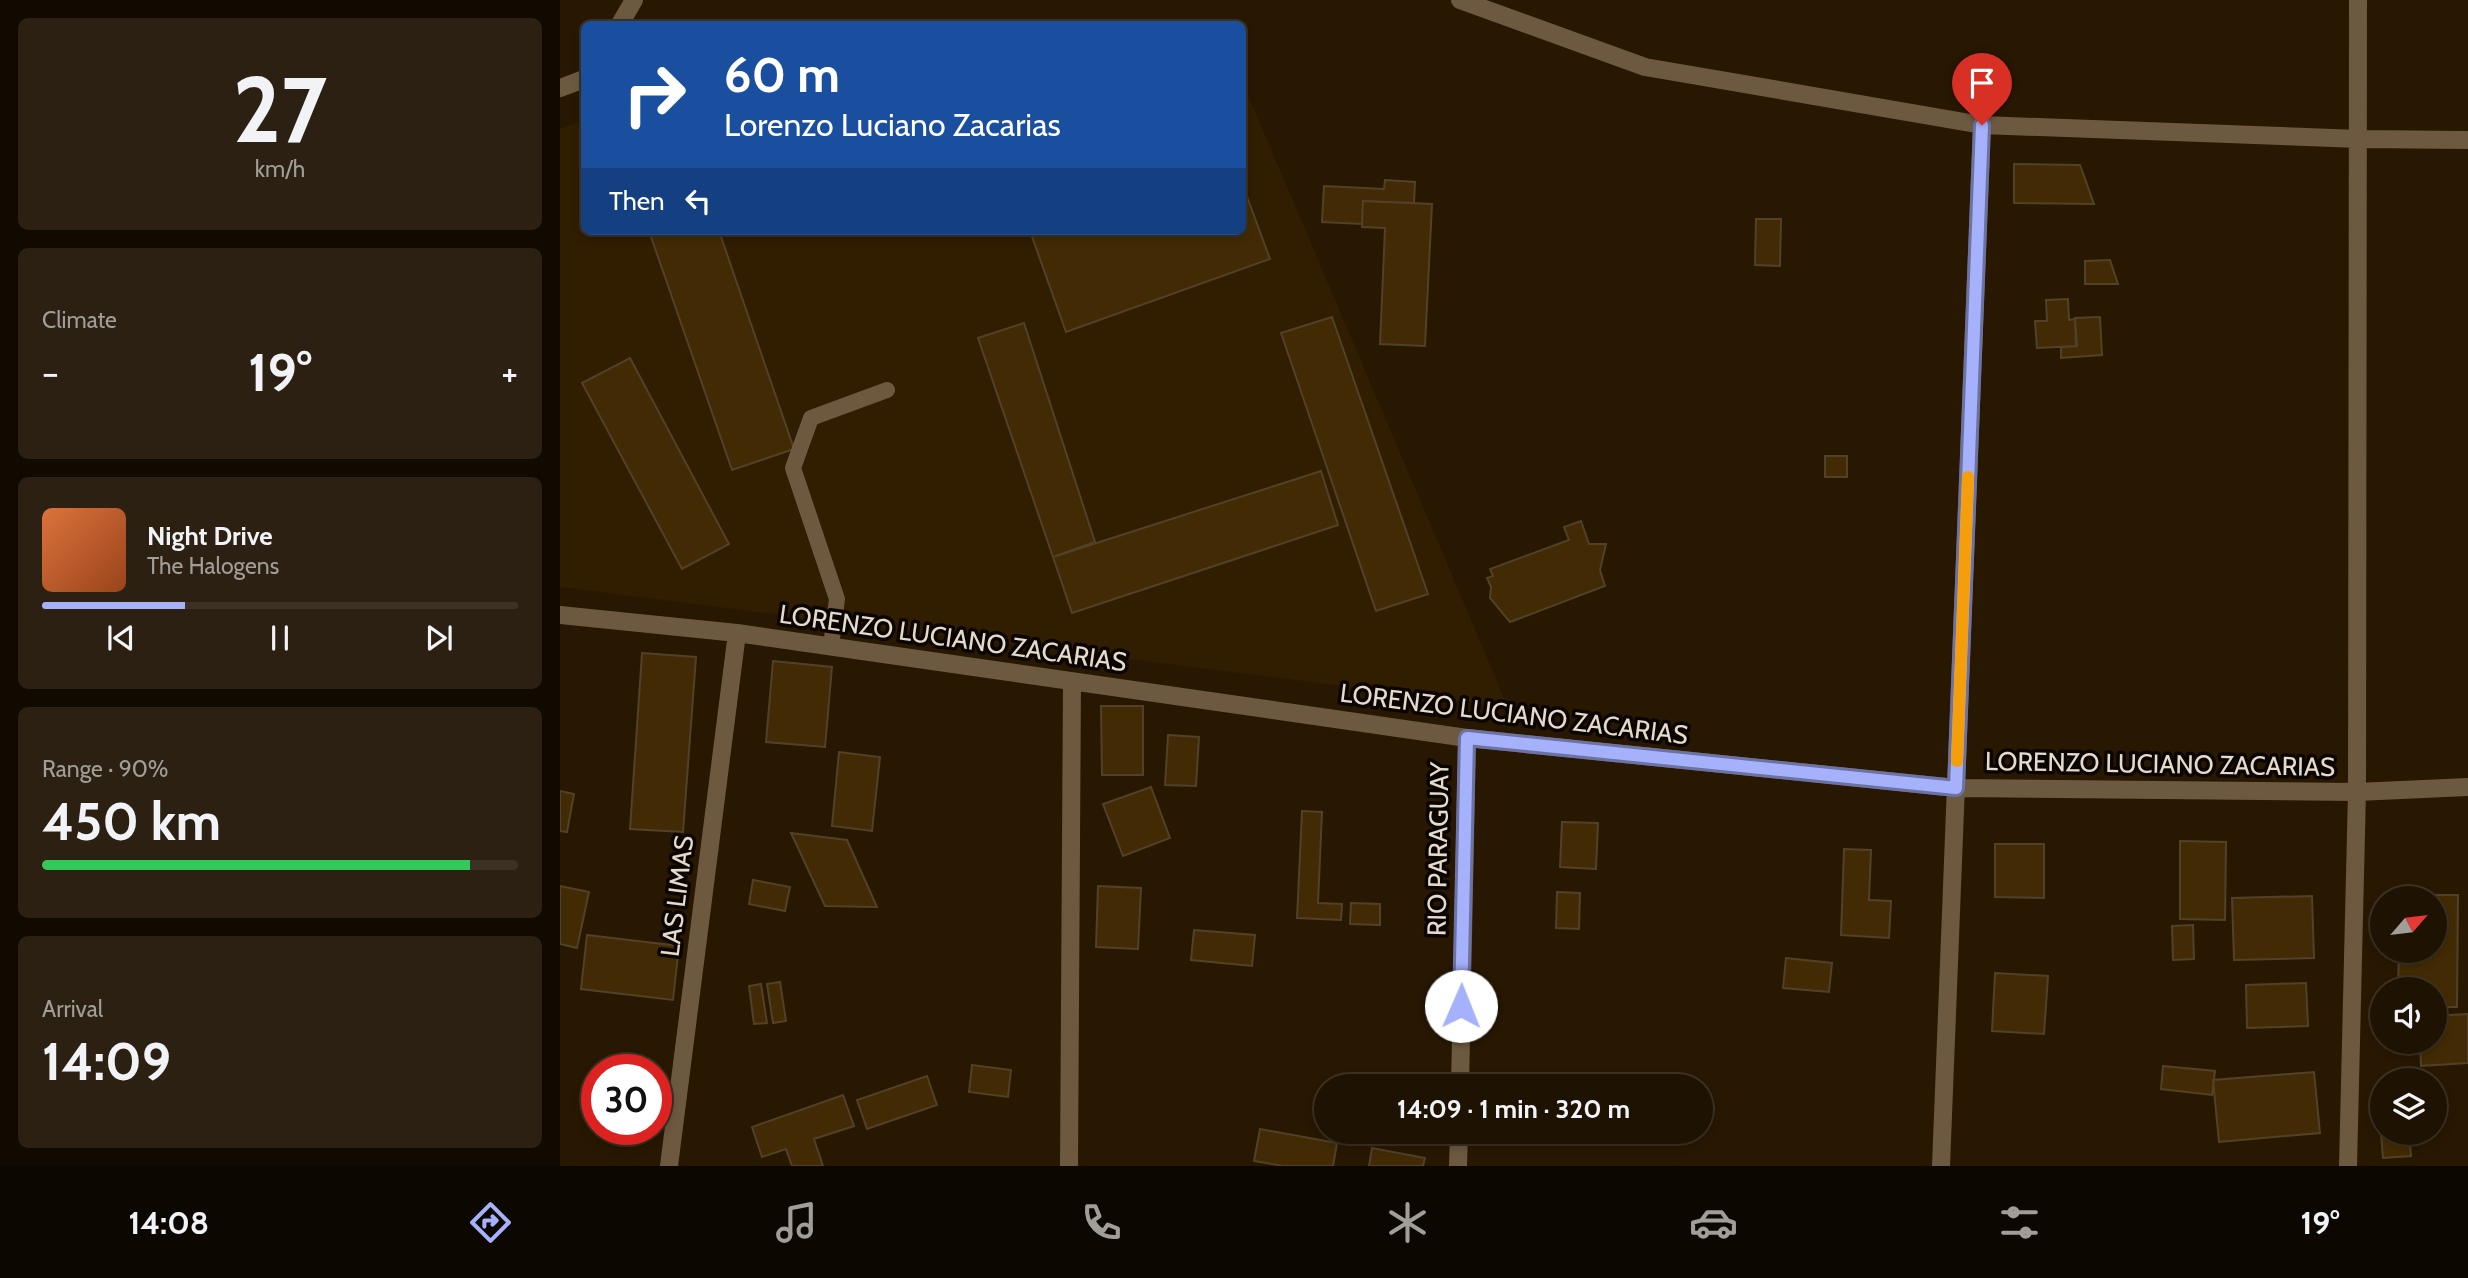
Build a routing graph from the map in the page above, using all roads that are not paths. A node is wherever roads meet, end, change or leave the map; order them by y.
1 (634, 0) edge
2 (1460, 0) edge
3 (2358, 0) edge
4 (623, 21) edge
5 (581, 80) edge
6 (560, 88) edge
7 (1982, 125) junction
8 (2360, 139) junction
9 (2468, 140) edge
10 (887, 390) dead end
11 (560, 615) edge
12 (737, 633) junction
13 (831, 646) junction
14 (1072, 681) junction
15 (1467, 738) junction
16 (2468, 787) edge
17 (1956, 788) junction
18 (2357, 792) junction
19 (1460, 1074) edge
20 (1459, 1144) edge
21 (669, 1166) edge
22 (1069, 1166) edge
23 (1458, 1166) edge
24 (1941, 1166) edge
25 (2348, 1166) edge

1 - 4 street
2 - 7 street
3 - 8 street
5 - 6 street
7 - 8 street
7 - 17 street
8 - 9 street
8 - 18 street
10 - 13 lane
11 - 12 street, LORENZO LUCIANO ZACARIAS
12 - 13 street, LORENZO LUCIANO ZACARIAS
12 - 21 street, LAS LIMAS
13 - 14 street, LORENZO LUCIANO ZACARIAS
14 - 15 street, LORENZO LUCIANO ZACARIAS
14 - 22 street
15 - 17 street, LORENZO LUCIANO ZACARIAS
15 - 19 street, RIO PARAGUAY
16 - 18 street, LORENZO LUCIANO ZACARIAS
17 - 18 street, LORENZO LUCIANO ZACARIAS
17 - 24 street
18 - 25 street
20 - 23 street

